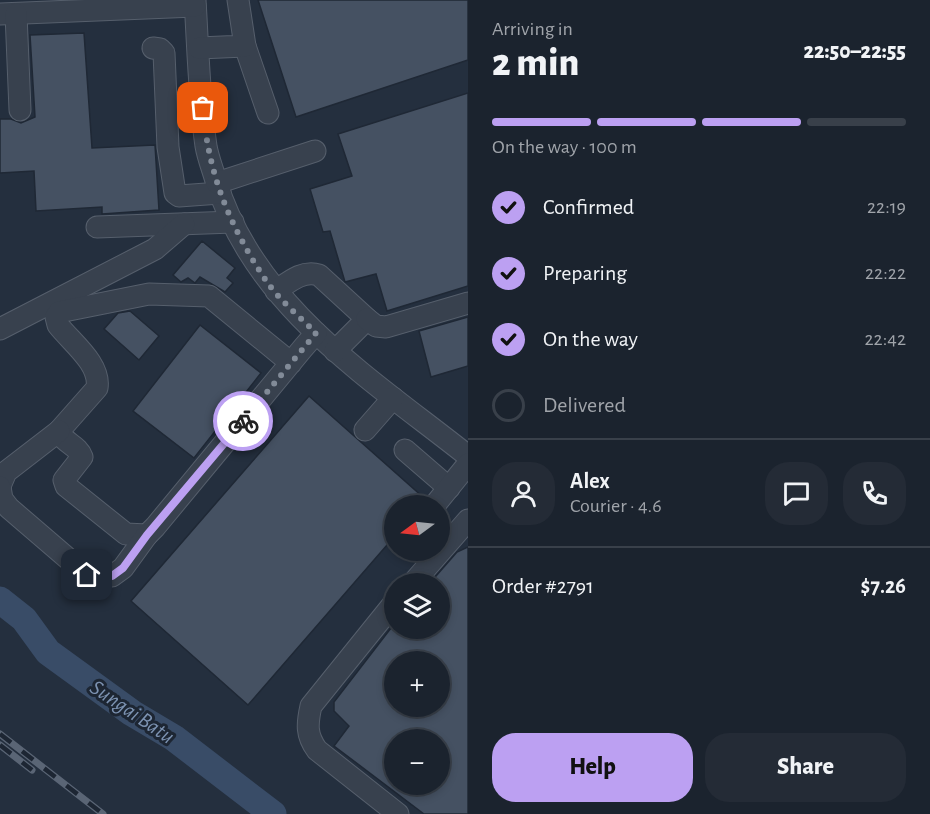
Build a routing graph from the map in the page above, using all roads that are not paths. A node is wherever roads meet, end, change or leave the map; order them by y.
1 (238, 0) edge
2 (195, 3) edge
3 (150, 4) edge
4 (8, 14) edge
5 (245, 46) junction
6 (153, 48) dead end
7 (199, 48) junction
8 (21, 110) dead end
9 (268, 113) dead end
10 (315, 151) dead end
11 (218, 188) junction
12 (232, 222) junction
13 (184, 224) junction
14 (97, 227) dead end
15 (276, 291) junction
16 (468, 303) edge
17 (368, 318) junction
18 (0, 329) edge
19 (316, 333) junction
20 (336, 351) junction
21 (291, 363) junction
22 (393, 398) junction
23 (59, 430) junction
24 (365, 430) dead end
25 (405, 450) dead end
26 (468, 456) edge
27 (468, 464) edge
28 (0, 487) edge
29 (448, 488) junction
30 (443, 495) edge
31 (465, 526) edge
32 (147, 535) junction
33 (422, 573) edge
34 (384, 615) edge
35 (398, 814) edge

1 - 5 street
2 - 3 street
2 - 7 street
3 - 4 street
4 - 8 street
5 - 7 street
5 - 9 street
6 - 11 street
7 - 11 street
10 - 11 street
11 - 12 street
12 - 13 street
12 - 15 street
13 - 14 street
13 - 18 street
15 - 17 street
15 - 19 street
16 - 17 street
17 - 20 street
19 - 20 street
19 - 21 street
20 - 22 street
21 - 23 street
21 - 32 street
22 - 24 street
22 - 26 street
23 - 28 street
23 - 32 street
25 - 29 street
27 - 29 street
28 - 32 street
29 - 30 street
31 - 33 street
34 - 35 street

